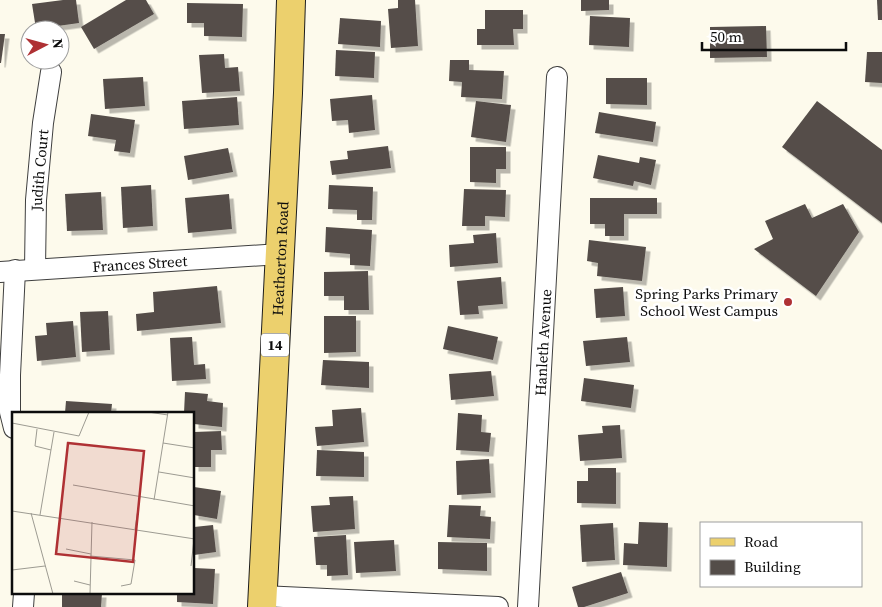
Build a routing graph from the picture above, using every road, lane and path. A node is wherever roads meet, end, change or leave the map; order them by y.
1 (291, 0) edge
2 (51, 72) dead end
3 (557, 77) dead end
4 (280, 254) junction
5 (17, 270) edge
6 (12, 420) edge
7 (24, 594) edge
8 (262, 602) edge
9 (23, 607) edge
10 (498, 607) edge
11 (528, 607) edge

1 - 4 main road, Heatherton Road / 14
2 - 5 street, Judith Court
3 - 11 street, Hanleth Avenue
4 - 5 street, Frances Street
4 - 8 main road, Heatherton Road / 14
5 - 6 street, Judith Court
7 - 9 street
8 - 10 street

